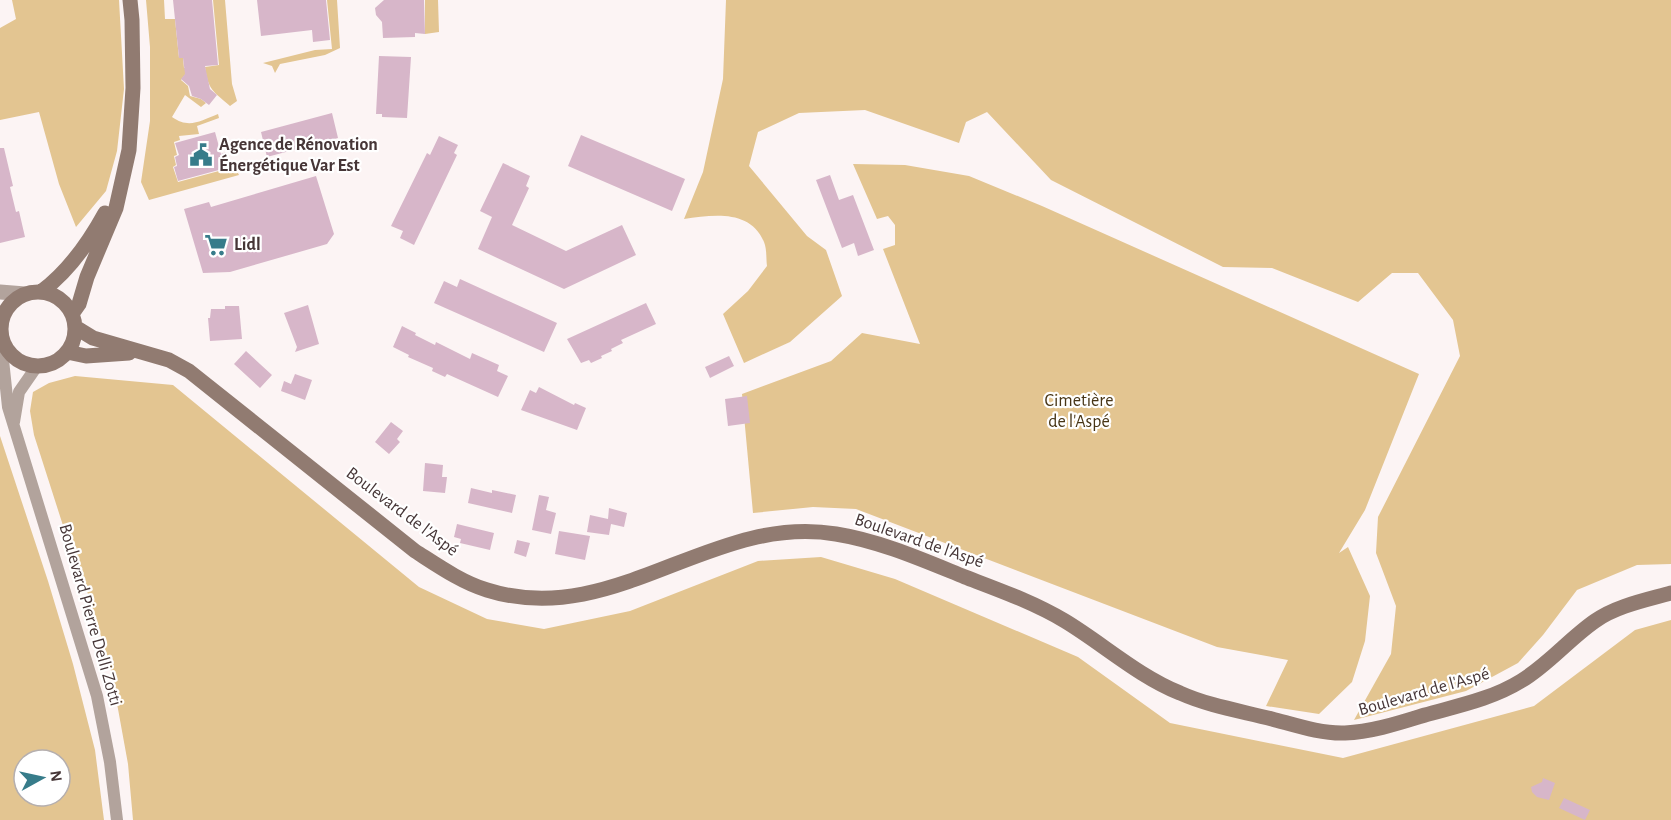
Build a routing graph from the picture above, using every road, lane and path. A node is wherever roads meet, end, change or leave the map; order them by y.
1 (130, 0) edge
2 (122, 178) junction
3 (42, 291) junction
4 (0, 292) edge
5 (24, 294) junction
6 (73, 320) junction
7 (2, 338) edge
8 (67, 352) junction
9 (138, 352) junction
10 (37, 366) junction
11 (14, 423) junction
12 (1671, 593) edge
13 (117, 820) edge

1 - 2 main road
2 - 3 main road
2 - 6 main road
3 - 5 main road
3 - 6 main road
4 - 5 street
5 - 7 main road
6 - 8 main road
6 - 9 main road, Boulevard de l'Aspé
7 - 10 main road
7 - 11 street, Boulevard Pierre Delli Zotti
8 - 9 main road, Boulevard de l'Aspé
8 - 10 main road
9 - 12 main road, Boulevard de l'Aspé
10 - 11 street, Boulevard Pierre Delli Zotti
11 - 13 street, Boulevard Pierre Delli Zotti

